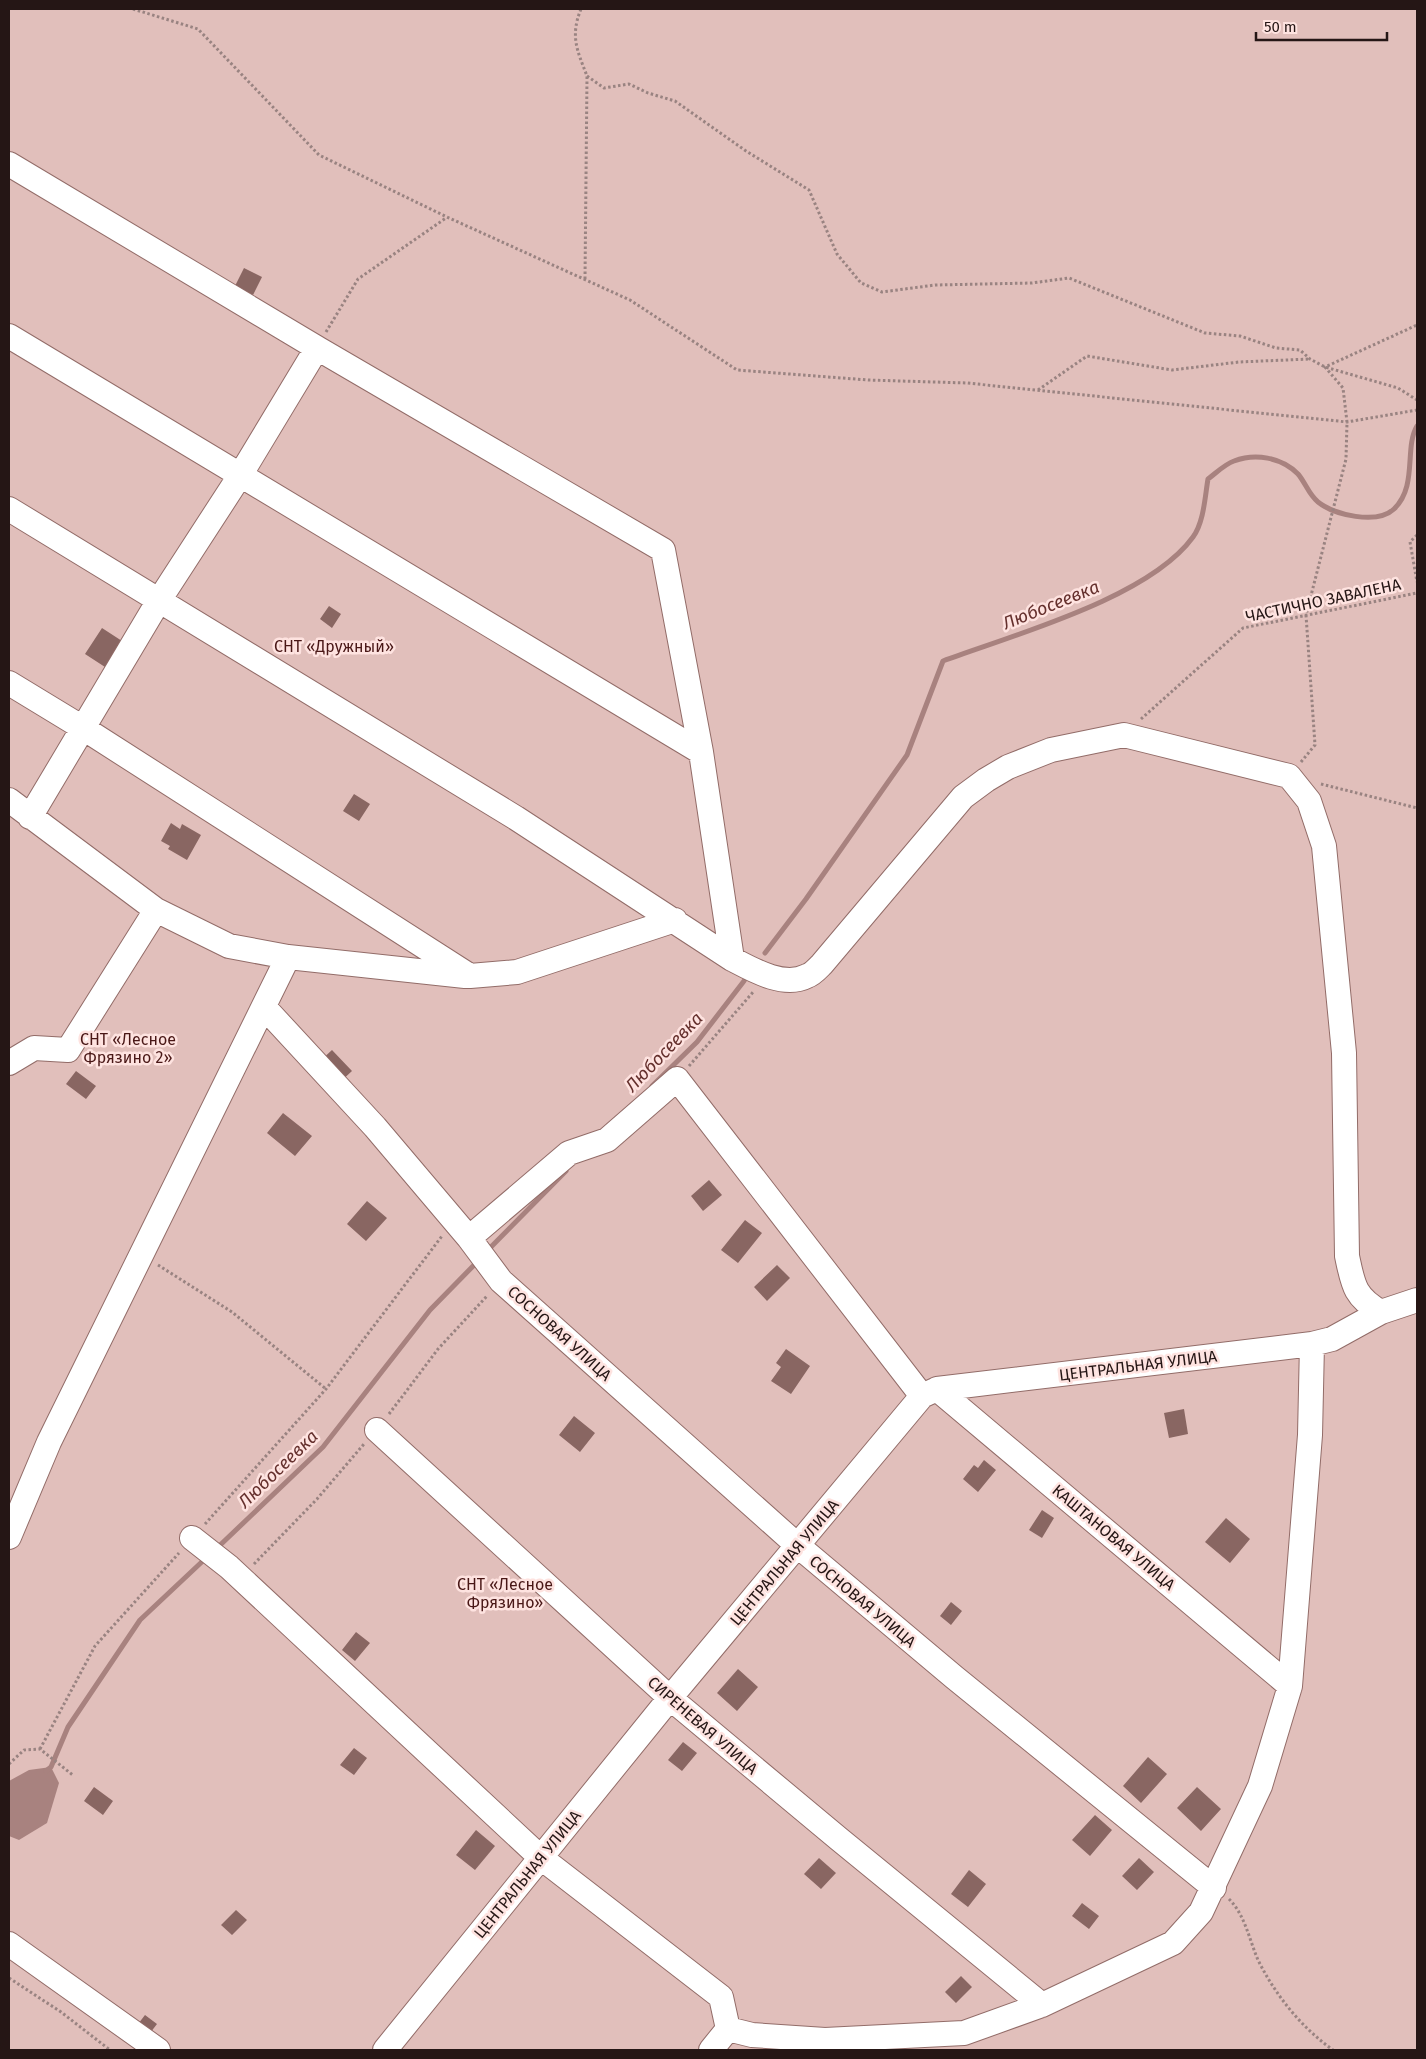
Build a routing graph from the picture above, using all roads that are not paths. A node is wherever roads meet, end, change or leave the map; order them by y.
1 (9, 164) edge
2 (9, 336) edge
3 (317, 348) junction
4 (241, 474) junction
5 (9, 509) edge
6 (158, 602) junction
7 (9, 683) edge
8 (83, 728) junction
9 (701, 752) junction
10 (9, 800) edge
11 (30, 817) junction
12 (156, 910) junction
13 (675, 920) junction
14 (288, 957) junction
15 (732, 959) junction
16 (470, 976) junction
17 (264, 1007) junction
18 (9, 1063) edge
19 (469, 1238) junction
20 (1417, 1300) edge
21 (1381, 1312) junction
22 (1322, 1341) junction
23 (930, 1392) junction
24 (377, 1430) dead end
25 (9, 1537) edge
26 (192, 1538) road end
27 (797, 1545) junction
28 (1290, 1686) junction
29 (670, 1698) junction
30 (540, 1857) junction
31 (1214, 1888) junction
32 (9, 1944) edge
33 (1042, 2005) junction
34 (728, 2029) junction
35 (158, 2050) edge
36 (385, 2050) edge
37 (711, 2050) edge

1 - 3 street
2 - 4 street
3 - 4 street
3 - 9 street
4 - 6 street
4 - 9 street
5 - 6 street
6 - 8 street
6 - 13 street
7 - 8 street
8 - 11 street
8 - 16 street
9 - 15 street
10 - 11 street
11 - 12 street
12 - 14 street
12 - 18 street
13 - 15 street
13 - 16 street
14 - 16 street
14 - 17 street
15 - 21 street
17 - 19 street, СОСНОВАЯ УЛИЦА
17 - 25 street
19 - 23 street, КАШТАНОВАЯ УЛИЦА
19 - 27 street, СОСНОВАЯ УЛИЦА
20 - 21 street
21 - 22 street
22 - 23 street, ЦЕНТРАЛЬНАЯ УЛИЦА
22 - 28 street
23 - 27 street, ЦЕНТРАЛЬНАЯ УЛИЦА
23 - 28 street, КАШТАНОВАЯ УЛИЦА
24 - 29 street, СИРЕНЕВАЯ УЛИЦА
26 - 30 street
27 - 29 street, ЦЕНТРАЛЬНАЯ УЛИЦА
27 - 31 street, СОСНОВАЯ УЛИЦА
28 - 31 street
29 - 30 street, ЦЕНТРАЛЬНАЯ УЛИЦА
29 - 33 street, СИРЕНЕВАЯ УЛИЦА
30 - 34 street
30 - 36 street, ЦЕНТРАЛЬНАЯ УЛИЦА
31 - 33 street
32 - 35 street
33 - 34 street
34 - 37 street

